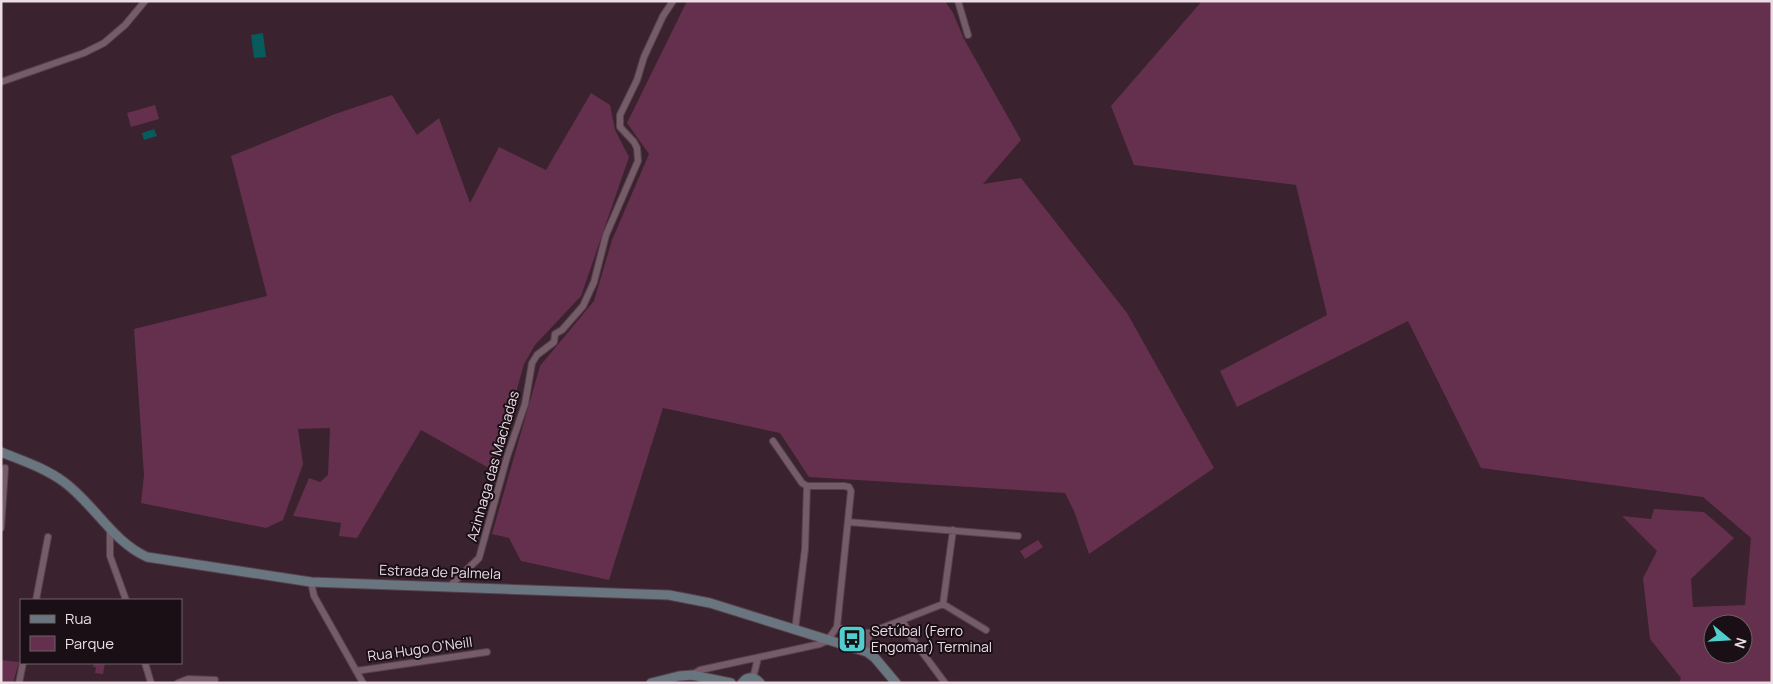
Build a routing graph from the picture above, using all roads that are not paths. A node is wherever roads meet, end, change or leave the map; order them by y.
1 (145, 1) edge
2 (673, 1) edge
3 (958, 1) edge
4 (968, 35) dead end
5 (1, 82) edge
6 (773, 441) dead end
7 (1, 452) edge
8 (5, 468) dead end
9 (807, 486) junction
10 (848, 522) junction
11 (1, 528) edge
12 (953, 530) junction
13 (110, 531) junction
14 (1018, 536) dead end
15 (48, 537) dead end
16 (311, 582) junction
17 (450, 586) junction
18 (36, 599) edge
19 (126, 599) edge
20 (943, 604) junction
21 (903, 620) junction
22 (837, 627) junction
23 (795, 630) junction
24 (986, 630) dead end
25 (869, 633) junction
26 (827, 641) junction
27 (487, 652) dead end
28 (867, 652) junction
29 (758, 658) junction
30 (23, 664) edge
31 (145, 664) edge
32 (356, 670) junction
33 (692, 674) junction
34 (216, 680) dead end
35 (756, 680) edge
36 (19, 683) edge
37 (152, 683) edge
38 (178, 683) edge
39 (363, 683) edge
40 (651, 683) edge
41 (731, 683) edge
42 (742, 683) edge
43 (896, 683) edge
44 (945, 683) edge

1 - 5 street
2 - 17 street, Azinhaga das Machadas
3 - 4 street
6 - 9 street
7 - 13 street, Estrada de Palmela
8 - 11 street
9 - 10 street
9 - 23 street
10 - 12 street
10 - 22 street
12 - 14 street
12 - 20 street
13 - 16 street, Estrada de Palmela
13 - 19 street
15 - 18 street
16 - 17 street, Estrada de Palmela
16 - 32 street
17 - 23 street, Estrada de Palmela
20 - 21 street
20 - 24 street
21 - 25 street
21 - 44 street
22 - 25 street
22 - 26 street
23 - 26 street, Estrada de Palmela
25 - 28 street
26 - 28 street, Estrada de Palmela
26 - 29 street
27 - 32 street, Rua Hugo O'Neill
28 - 43 street, Estrada de Palmela
29 - 33 street
29 - 35 street
30 - 36 street
31 - 37 street
32 - 39 street
33 - 40 street
33 - 41 street
34 - 38 street
35 - 42 street

